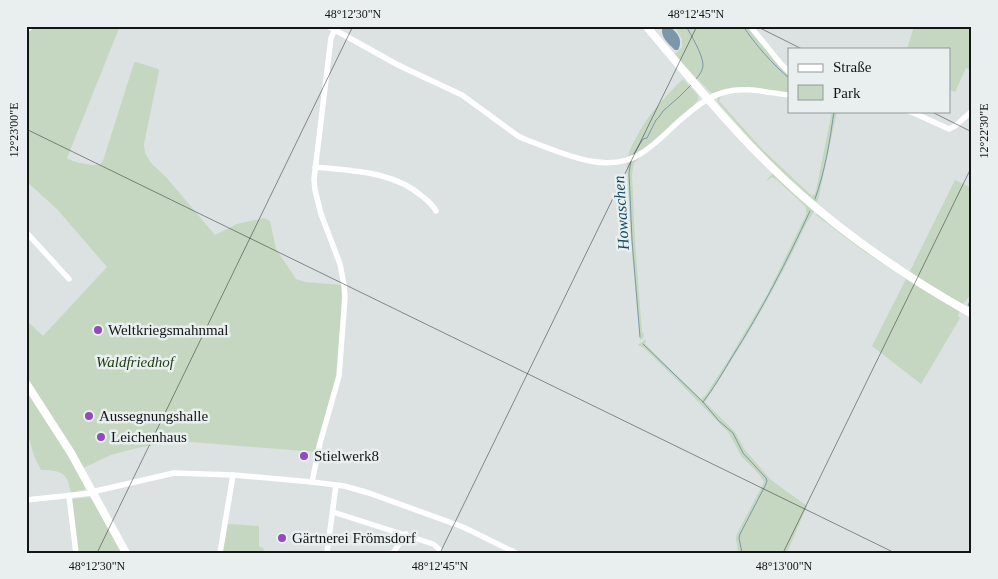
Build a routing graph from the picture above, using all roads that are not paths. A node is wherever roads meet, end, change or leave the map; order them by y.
1 (32, 26) edge
2 (328, 26) edge
3 (646, 26) edge
4 (750, 26) edge
5 (335, 29) junction
6 (26, 30) edge
7 (788, 71) edge
8 (788, 95) edge
9 (708, 99) junction
10 (972, 111) edge
11 (911, 112) edge
12 (315, 166) junction
13 (436, 212) dead end
14 (26, 232) edge
15 (69, 279) dead end
16 (972, 314) edge
17 (26, 383) edge
18 (233, 476) junction
19 (312, 482) junction
20 (336, 486) junction
21 (92, 492) junction
22 (69, 496) junction
23 (26, 500) edge
24 (333, 512) junction
25 (406, 534) junction
26 (439, 548) dead end
27 (76, 553) edge
28 (126, 553) edge
29 (220, 553) edge
30 (327, 553) edge
31 (393, 553) edge
32 (516, 553) edge

1 - 6 street
2 - 5 street
3 - 9 street
4 - 7 street
5 - 9 street
5 - 12 street
8 - 9 street
9 - 16 street
10 - 11 street
12 - 13 street
12 - 19 street
14 - 15 street
17 - 21 street
18 - 19 street
18 - 21 street
18 - 29 street
19 - 20 street
20 - 24 street
20 - 32 street
21 - 22 street
21 - 28 street
22 - 23 street
22 - 27 street
24 - 25 street
24 - 30 street
25 - 26 street
25 - 31 street

